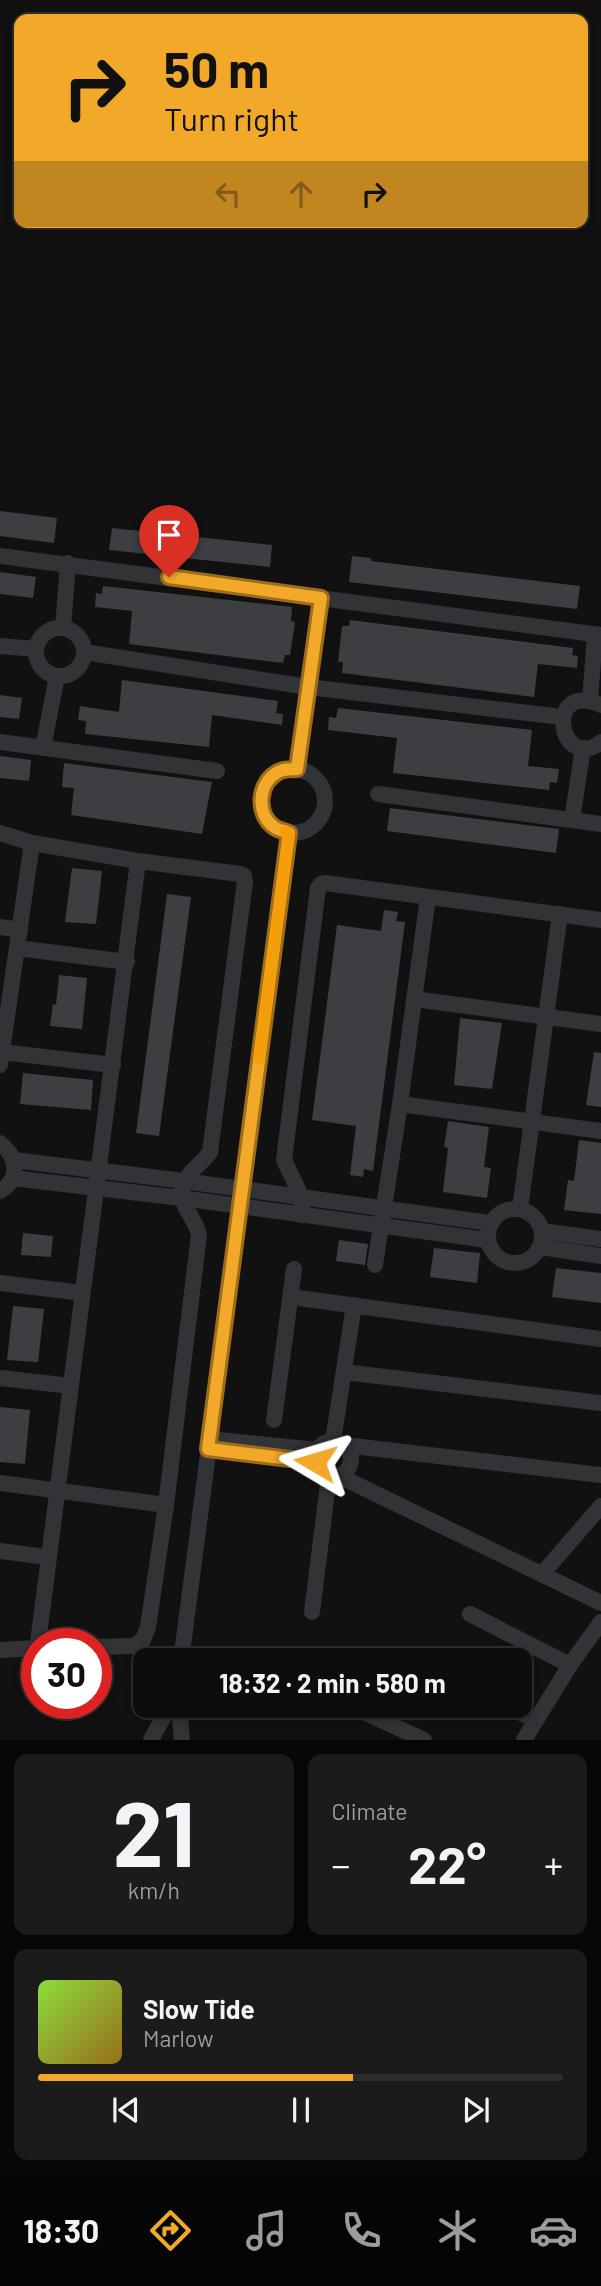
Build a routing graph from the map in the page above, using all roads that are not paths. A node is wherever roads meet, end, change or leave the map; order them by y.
1 (0, 556) edge
2 (68, 563) junction
3 (321, 598) junction
4 (63, 628) junction
5 (598, 635) edge
6 (0, 646) edge
7 (36, 649) junction
8 (84, 652) junction
9 (57, 676) junction
10 (308, 687) junction
11 (595, 702) edge
12 (562, 717) junction
13 (0, 742) edge
14 (601, 742) edge
15 (43, 748) junction
16 (583, 748) junction
17 (297, 769) junction
18 (217, 771) dead end
19 (378, 794) dead end
20 (572, 820) junction
21 (601, 824) edge
22 (0, 833) edge
23 (289, 833) junction
24 (32, 843) junction
25 (138, 861) junction
26 (428, 897) junction
27 (560, 914) junction
28 (601, 920) edge
29 (0, 927) edge
30 (20, 930) junction
31 (17, 948) junction
32 (127, 962) junction
33 (414, 999) junction
34 (546, 1017) junction
35 (601, 1024) edge
36 (1, 1058) edge
37 (113, 1065) junction
38 (400, 1104) junction
39 (532, 1121) junction
40 (601, 1131) edge
41 (0, 1143) edge
42 (14, 1160) junction
43 (99, 1171) junction
44 (13, 1178) junction
45 (184, 1181) junction
46 (96, 1189) junction
47 (241, 1190) junction
48 (0, 1191) edge
49 (181, 1198) junction
50 (302, 1198) junction
51 (239, 1207) junction
52 (383, 1208) junction
53 (520, 1209) junction
54 (301, 1215) junction
55 (381, 1225) junction
56 (489, 1231) junction
57 (542, 1239) junction
58 (601, 1239) edge
59 (601, 1255) edge
60 (375, 1265) dead end
61 (294, 1269) dead end
62 (0, 1283) edge
63 (82, 1293) junction
64 (291, 1297) junction
65 (354, 1305) junction
66 (601, 1339) edge
67 (344, 1372) junction
68 (0, 1378) edge
69 (71, 1386) junction
70 (601, 1403) edge
71 (274, 1420) dead end
72 (339, 1443) junction
73 (209, 1444) junction
74 (316, 1456) junction
75 (601, 1475) edge
76 (334, 1476) junction
77 (0, 1483) edge
78 (59, 1492) junction
79 (166, 1505) junction
80 (601, 1506) edge
81 (0, 1551) edge
82 (47, 1557) junction
83 (542, 1574) junction
84 (601, 1603) edge
85 (312, 1612) dead end
86 (470, 1614) dead end
87 (601, 1622) edge
88 (39, 1628) edge
89 (112, 1647) edge
90 (21, 1648) edge
91 (183, 1648) edge
92 (0, 1650) edge
93 (570, 1665) junction
94 (162, 1718) edge
95 (179, 1718) edge
96 (377, 1718) edge
97 (532, 1718) edge
98 (536, 1720) junction
99 (150, 1740) edge
100 (182, 1740) edge
101 (424, 1740) edge
102 (524, 1740) edge

1 - 2 street
2 - 3 street
2 - 4 street
3 - 5 street
3 - 10 street
4 - 7 street
4 - 8 street
5 - 11 street
6 - 7 street
7 - 9 street
8 - 9 street
8 - 10 street
9 - 15 street
10 - 12 street
10 - 17 street
11 - 12 street
12 - 16 street
13 - 15 street
14 - 16 street
15 - 18 street
16 - 20 street
17 - 23 street
17 - 23 street
19 - 20 street
20 - 21 street
22 - 24 street
23 - 47 street
24 - 25 street
24 - 30 street
25 - 32 street
25 - 45 street
26 - 27 street
26 - 33 street
26 - 50 street
27 - 28 street
27 - 34 street
29 - 30 street
30 - 31 street
31 - 32 street
31 - 36 street
32 - 37 street
33 - 34 street
33 - 38 street
34 - 35 street
34 - 39 street
36 - 37 street
37 - 43 street
38 - 39 street
38 - 52 street
39 - 40 street
39 - 53 street
41 - 42 street
42 - 43 street
42 - 44 street
43 - 45 street
43 - 46 street
44 - 46 street
44 - 48 street
45 - 47 street
45 - 49 street
46 - 49 street
46 - 63 street
47 - 50 street
47 - 51 street
49 - 51 street
49 - 79 street
50 - 52 street
50 - 54 street
51 - 54 street
51 - 73 street
52 - 55 street
52 - 56 street
53 - 56 street
53 - 57 street
54 - 55 street
55 - 56 street
55 - 60 street
56 - 57 street
57 - 58 street
57 - 59 street
61 - 64 street
62 - 63 street
63 - 69 street
64 - 65 street
64 - 71 street
65 - 66 street
65 - 67 street
67 - 70 street
67 - 72 street
68 - 69 street
69 - 78 street
72 - 74 street
72 - 75 street
72 - 76 street
73 - 74 street
73 - 91 street
74 - 76 street
76 - 83 street
76 - 85 street
77 - 78 street
78 - 79 street
78 - 82 street
79 - 89 street
80 - 83 street
81 - 82 street
82 - 88 street
83 - 84 street
86 - 93 street
87 - 93 street
90 - 92 street
93 - 98 street
94 - 99 street
95 - 100 street
96 - 101 street
97 - 98 street
98 - 102 street

